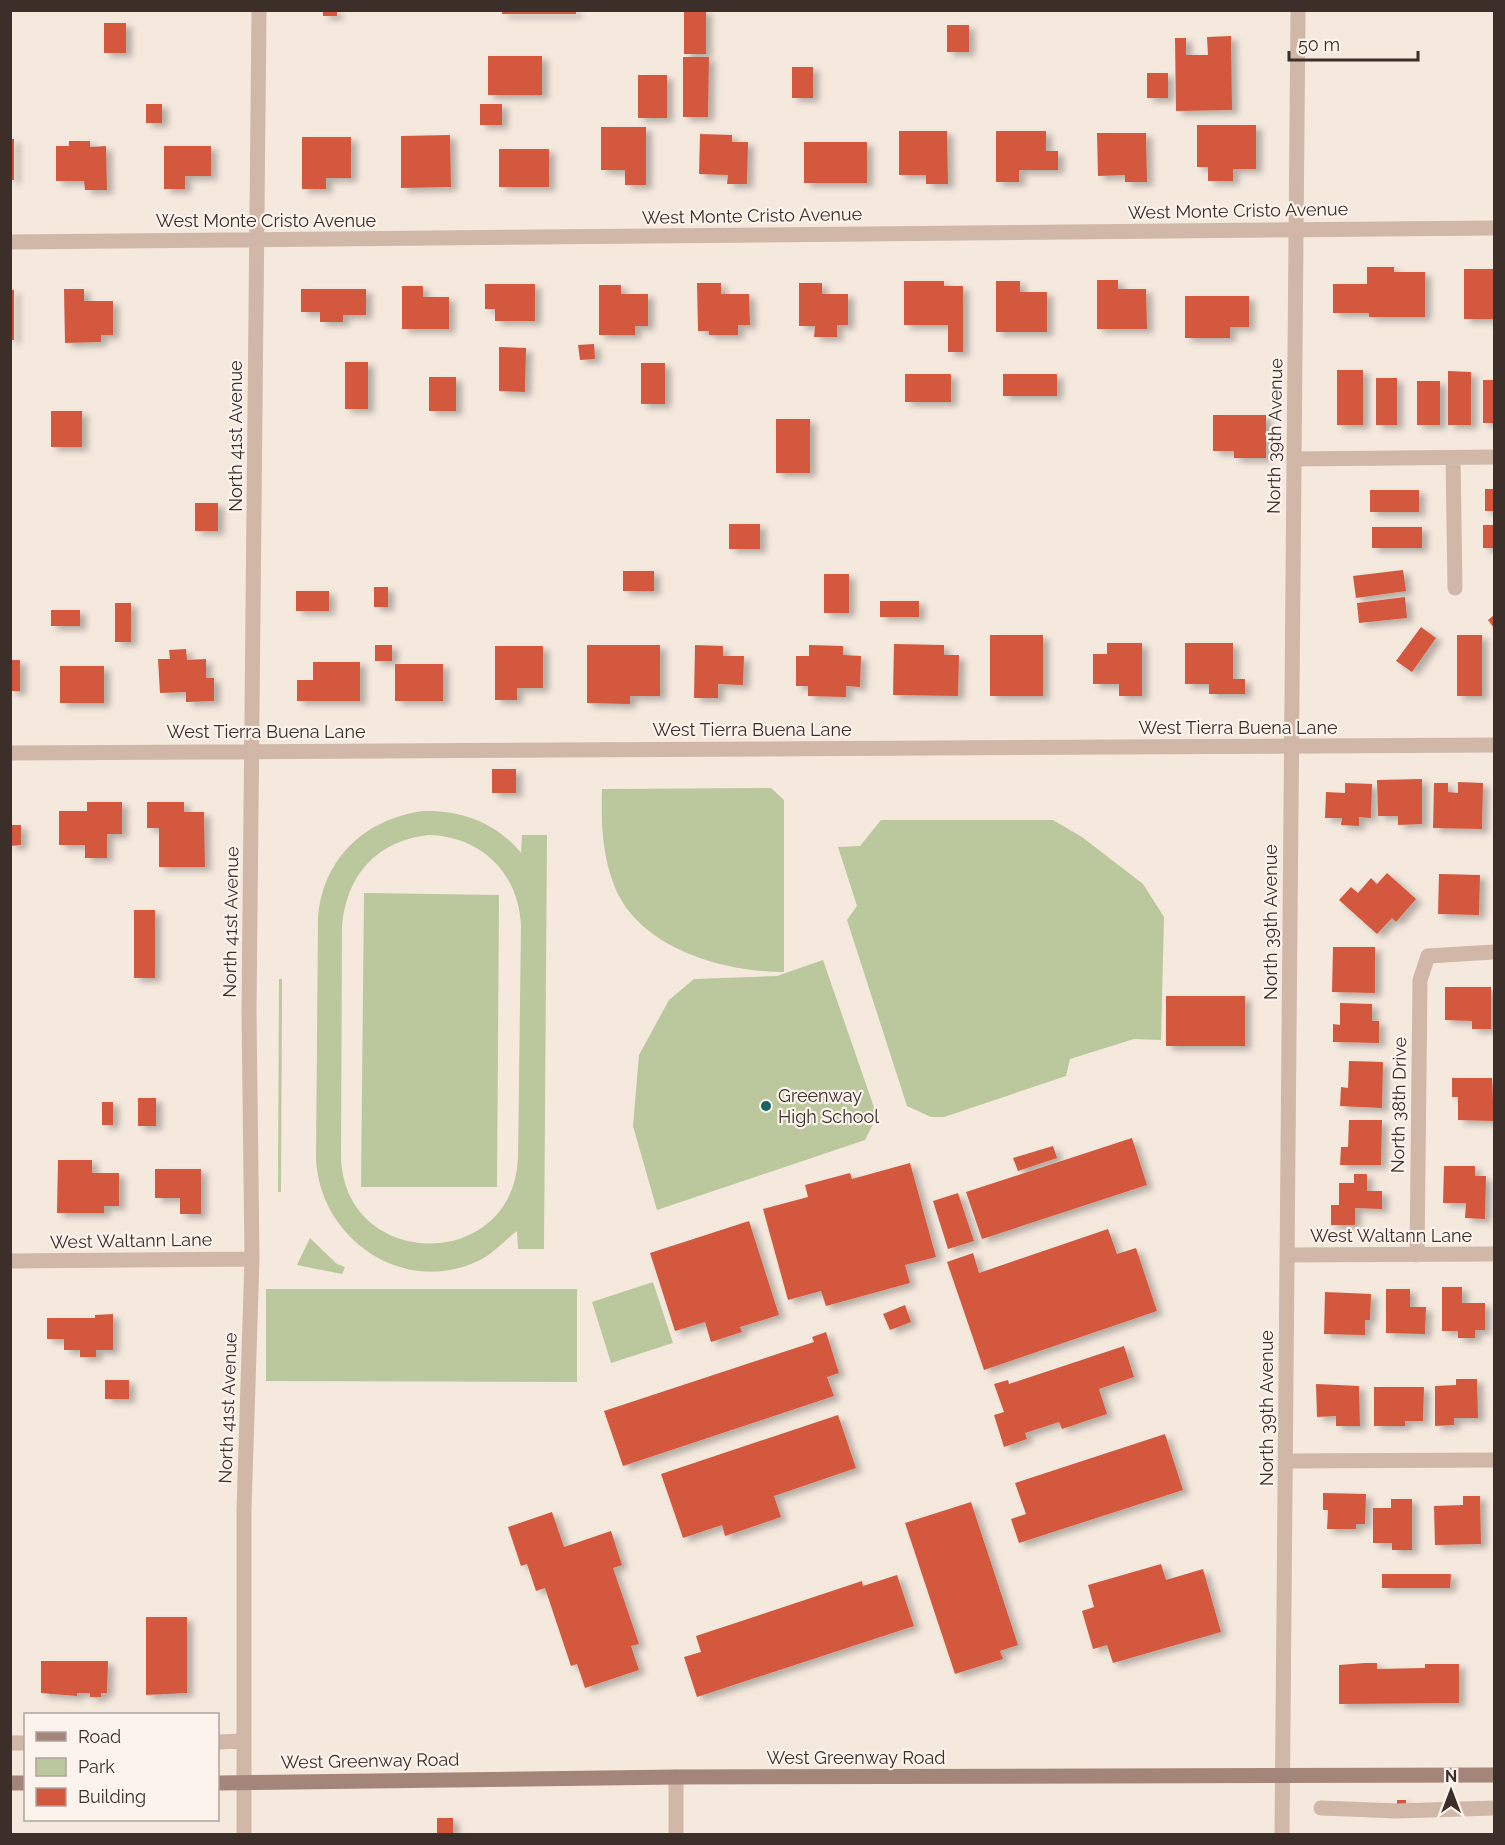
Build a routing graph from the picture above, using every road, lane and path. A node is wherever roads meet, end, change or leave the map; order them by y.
1 (259, 10) edge
2 (1298, 10) edge
3 (1494, 228) edge
4 (1297, 230) junction
5 (257, 241) junction
6 (10, 242) edge
7 (1494, 457) edge
8 (1452, 458) junction
9 (1294, 459) junction
10 (1455, 588) dead end
11 (1494, 745) edge
12 (1292, 748) junction
13 (252, 752) junction
14 (10, 753) edge
15 (1494, 952) edge
16 (1494, 1254) edge
17 (1417, 1255) junction
18 (1288, 1256) junction
19 (252, 1259) junction
20 (10, 1261) edge
21 (1494, 1460) edge
22 (1287, 1461) junction
23 (243, 1741) junction
24 (219, 1742) edge
25 (1494, 1775) edge
26 (1282, 1776) junction
27 (676, 1777) junction
28 (243, 1782) junction
29 (219, 1783) edge
30 (1321, 1808) dead end
31 (1494, 1808) edge
32 (243, 1834) edge
33 (676, 1834) edge
34 (1282, 1834) edge

1 - 5 street, North 41st Avenue
2 - 4 street, North 39th Avenue
3 - 4 street, West Monte Cristo Avenue
4 - 5 street, West Monte Cristo Avenue
4 - 9 street, North 39th Avenue
5 - 6 street, West Monte Cristo Avenue
5 - 13 street, North 41st Avenue
7 - 8 street
8 - 9 street
8 - 10 street
9 - 12 street, North 39th Avenue
11 - 12 street, West Tierra Buena Lane
12 - 13 street, West Tierra Buena Lane
12 - 18 street, North 39th Avenue
13 - 14 street, West Tierra Buena Lane
13 - 19 street, North 41st Avenue
15 - 17 street, North 38th Drive
16 - 17 street, West Waltann Lane
17 - 18 street, West Waltann Lane
18 - 22 street, North 39th Avenue
19 - 20 street, West Waltann Lane
19 - 23 street, North 41st Avenue
21 - 22 street
22 - 26 street, North 39th Avenue
23 - 24 street
23 - 28 street, North 41st Avenue
25 - 26 main road, West Greenway Road
26 - 27 main road, West Greenway Road
26 - 34 street, North 39th Avenue
27 - 28 main road, West Greenway Road
27 - 33 street
28 - 29 main road, West Greenway Road
28 - 32 street, North 41st Avenue
30 - 31 street

